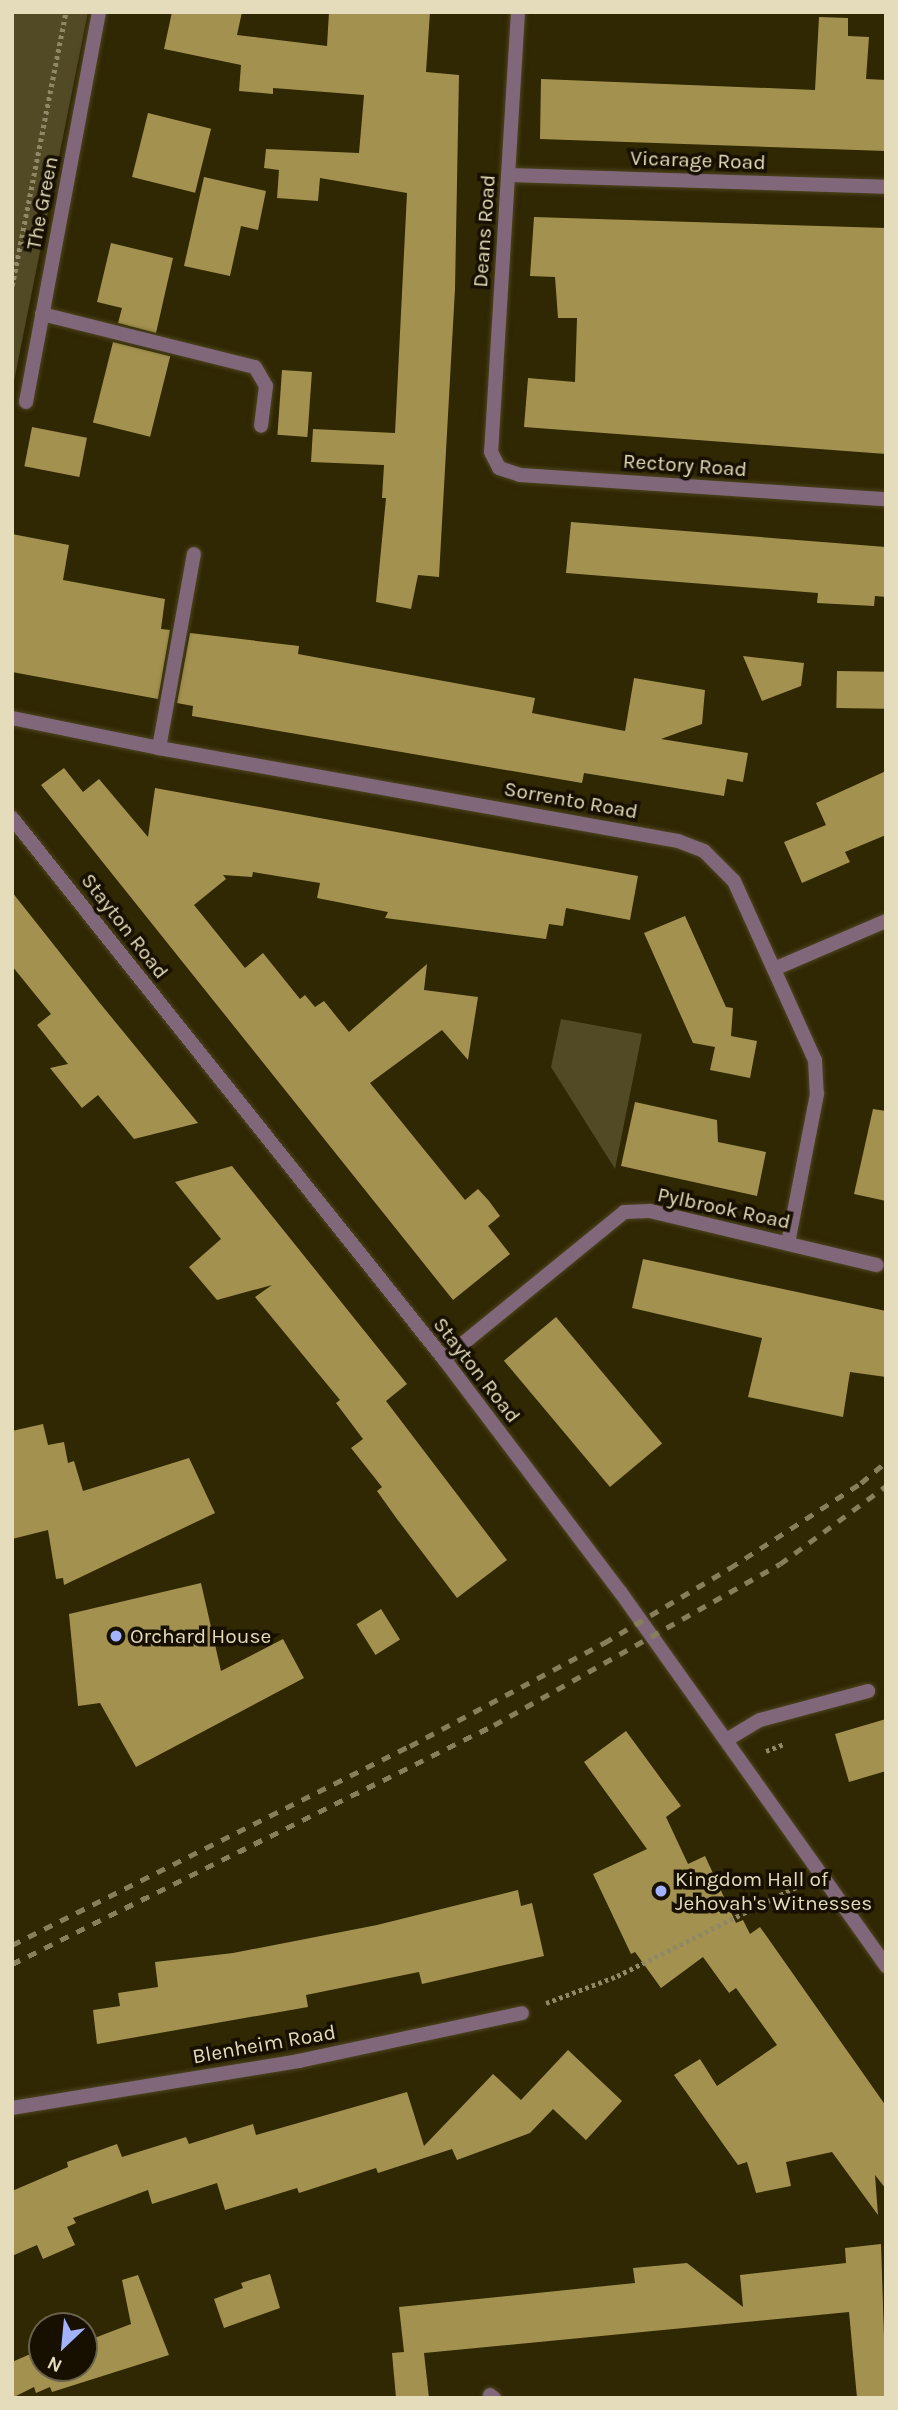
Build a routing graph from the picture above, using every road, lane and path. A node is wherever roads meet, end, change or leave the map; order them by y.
1 (65, 12) edge
2 (99, 12) edge
3 (519, 12) edge
4 (508, 175) junction
5 (886, 187) edge
6 (12, 286) edge
7 (42, 314) junction
8 (26, 401) dead end
9 (261, 426) dead end
10 (491, 452) joint
11 (886, 499) edge
12 (194, 554) dead end
13 (12, 718) edge
14 (159, 748) junction
15 (12, 818) edge
16 (886, 921) edge
17 (774, 969) junction
18 (788, 1243) junction
19 (877, 1265) dead end
20 (444, 1359) junction
21 (868, 1691) dead end
22 (728, 1740) junction
23 (821, 1875) junction
24 (886, 1966) edge
25 (522, 2012) joint
26 (12, 2108) edge

1 - 6 path
2 - 7 street, The Green
3 - 4 street, Deans Road
4 - 5 street, Vicarage Road
4 - 10 street, Deans Road
7 - 8 street, The Green
7 - 9 street
10 - 11 street, Rectory Road
12 - 14 street
13 - 14 street, Sorrento Road
14 - 17 street, Sorrento Road
15 - 20 street, Stayton Road
16 - 17 street
17 - 18 street, Sorrento Road
18 - 19 street, Pylbrook Road
18 - 20 street, Pylbrook Road
20 - 22 street, Stayton Road
21 - 22 street
22 - 23 street, Stayton Road
23 - 24 street, Stayton Road
23 - 25 path
25 - 26 street, Blenheim Road

